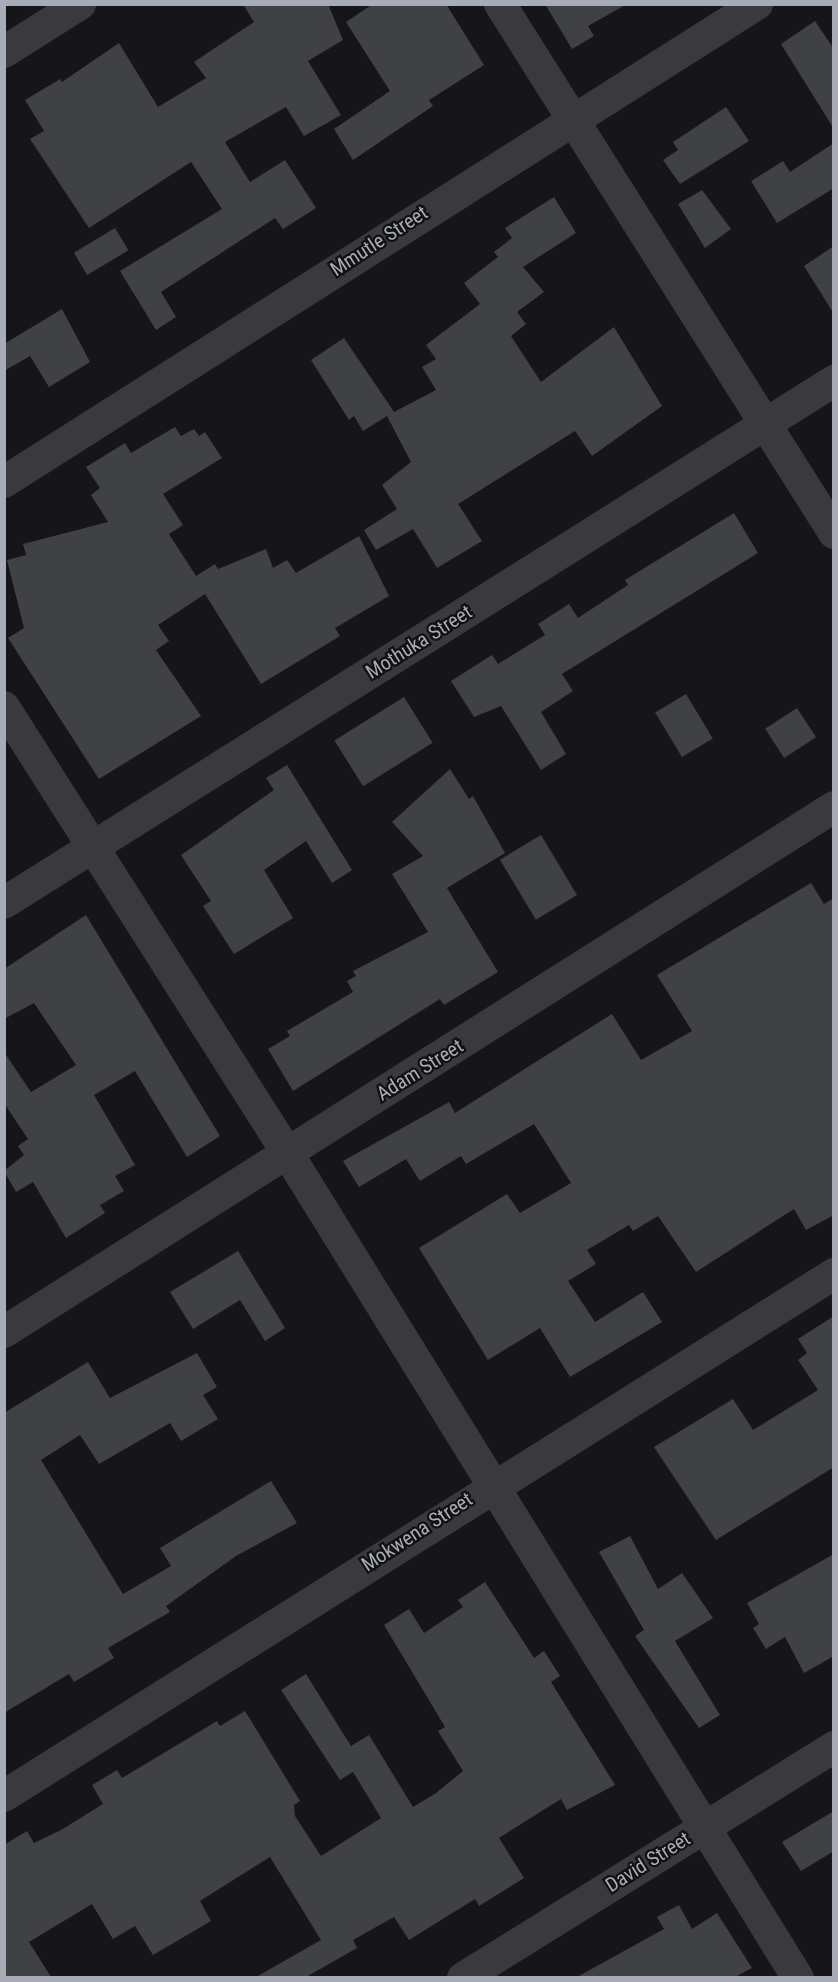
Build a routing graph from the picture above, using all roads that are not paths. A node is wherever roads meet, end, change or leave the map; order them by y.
1 (80, 4) edge
2 (500, 4) edge
3 (757, 4) edge
4 (4, 52) edge
5 (572, 118) junction
6 (834, 381) edge
7 (764, 425) junction
8 (4, 482) edge
9 (834, 533) edge
10 (4, 707) edge
11 (834, 807) edge
12 (95, 847) junction
13 (4, 903) edge
14 (288, 1154) junction
15 (834, 1274) edge
16 (4, 1332) edge
17 (493, 1484) junction
18 (834, 1747) edge
19 (4, 1796) edge
20 (704, 1827) junction
21 (463, 1977) edge
22 (798, 1977) edge

1 - 4 street
2 - 5 street
3 - 5 street, Mmutle Street
5 - 7 street
5 - 8 street, Mmutle Street
6 - 7 street, Mothuka Street
7 - 9 street
7 - 12 street, Mothuka Street
10 - 12 street
11 - 14 street, Adam Street
12 - 13 street, Mothuka Street
12 - 14 street
14 - 16 street, Adam Street
14 - 17 street
15 - 17 street, Mokwena Street
17 - 19 street, Mokwena Street
17 - 20 street
18 - 20 street, David Street
20 - 21 street, David Street
20 - 22 street

